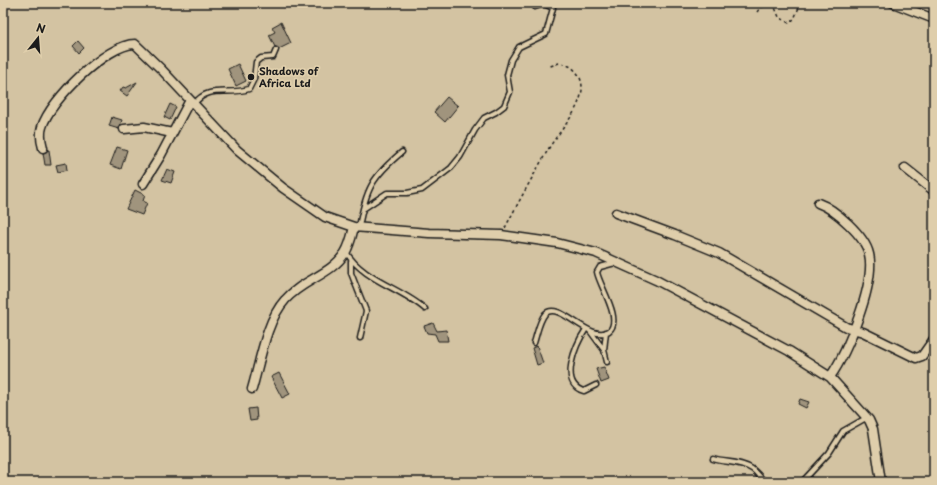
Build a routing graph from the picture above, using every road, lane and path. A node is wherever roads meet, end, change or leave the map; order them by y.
1 (770, 3) edge
2 (774, 3) edge
3 (801, 3) edge
4 (893, 3) edge
5 (535, 7) dead end
6 (757, 12) dead end
7 (934, 20) edge
8 (276, 50) dead end
9 (548, 67) dead end
10 (192, 102) junction
11 (124, 129) dead end
12 (172, 133) junction
13 (43, 148) dead end
14 (402, 152) dead end
15 (905, 168) dead end
16 (143, 184) dead end
17 (934, 192) edge
18 (818, 203) dead end
19 (363, 209) junction
20 (616, 213) dead end
21 (357, 227) junction
22 (501, 235) junction
23 (346, 252) junction
24 (352, 260) junction
25 (617, 262) junction
26 (425, 309) dead end
27 (588, 330) junction
28 (854, 330) junction
29 (606, 332) junction
30 (360, 338) dead end
31 (934, 339) edge
32 (534, 343) dead end
33 (604, 350) junction
34 (607, 362) dead end
35 (830, 377) junction
36 (596, 385) dead end
37 (252, 389) dead end
38 (867, 417) junction
39 (713, 460) dead end
40 (765, 482) edge
41 (802, 482) edge
42 (881, 482) edge

1 - 6 path
2 - 3 path
4 - 7 street
5 - 19 lane
8 - 10 lane
9 - 22 path
10 - 12 street
10 - 13 street
10 - 21 street
11 - 12 street
12 - 16 street
14 - 19 lane
15 - 17 street
18 - 28 street
19 - 21 lane
20 - 28 street
21 - 22 street
21 - 23 street
22 - 25 street
23 - 24 lane
23 - 37 street
24 - 26 lane
24 - 30 lane
25 - 29 lane
25 - 35 street
27 - 29 lane
27 - 32 lane
27 - 33 lane
27 - 36 lane
28 - 31 street
28 - 35 street
29 - 33 lane
33 - 34 lane
35 - 38 street
38 - 41 lane
38 - 42 street
39 - 40 lane

